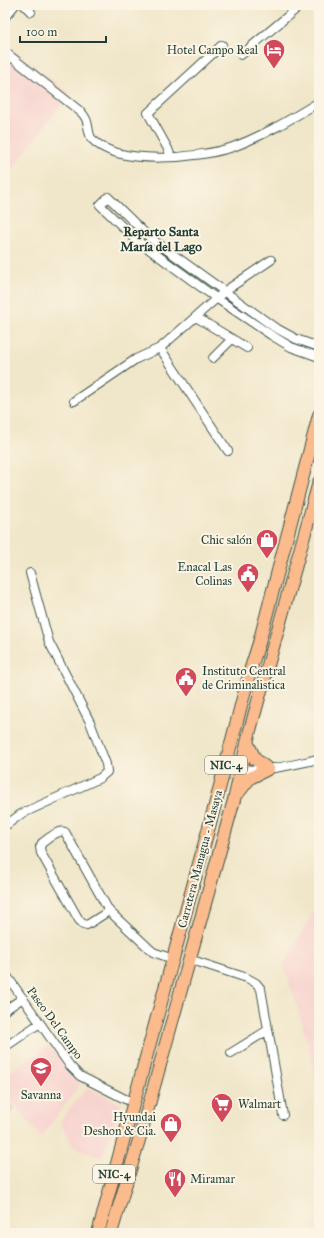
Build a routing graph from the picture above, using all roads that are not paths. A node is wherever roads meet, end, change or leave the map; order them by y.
1 (15, 5) edge
2 (24, 5) edge
3 (301, 5) edge
4 (31, 12) dead end
5 (5, 17) edge
6 (222, 45) dead end
7 (5, 52) edge
8 (241, 55) dead end
9 (319, 102) edge
10 (171, 157) junction
11 (271, 260) dead end
12 (225, 291) junction
13 (216, 298) junction
14 (196, 317) junction
15 (232, 339) junction
16 (319, 347) edge
17 (160, 348) junction
18 (247, 348) dead end
19 (319, 357) edge
20 (213, 358) dead end
21 (74, 401) dead end
22 (319, 415) edge
23 (228, 451) dead end
24 (319, 482) edge
25 (30, 573) dead end
26 (250, 671) junction
27 (248, 744) junction
28 (319, 759) edge
29 (242, 769) junction
30 (268, 769) junction
31 (234, 800) junction
32 (215, 805) junction
33 (5, 826) edge
34 (109, 911) junction
35 (173, 959) junction
36 (189, 959) junction
37 (5, 973) edge
38 (22, 998) junction
39 (5, 1010) edge
40 (40, 1023) junction
41 (268, 1030) junction
42 (5, 1047) edge
43 (231, 1053) dead end
44 (134, 1102) junction
45 (130, 1115) junction
46 (283, 1115) dead end
47 (145, 1116) junction
48 (125, 1135) junction
49 (139, 1140) junction
50 (103, 1214) junction
51 (98, 1233) edge
52 (101, 1233) edge
53 (111, 1233) edge

1 - 5 street
2 - 4 street
3 - 8 street
6 - 10 street
7 - 10 street
9 - 10 street
11 - 12 street
12 - 13 street
12 - 13 street
12 - 16 street
13 - 14 street
13 - 19 street
14 - 15 street
14 - 17 street
15 - 18 street
15 - 20 street
17 - 21 street
17 - 23 street
22 - 26 highway, Carretera Managua - Masaya / NIC-4
24 - 27 highway, Carretera Managua - Masaya / NIC-4
25 - 33 street
26 - 29 highway
26 - 32 highway, Carretera Managua - Masaya / NIC-4
27 - 29 highway, Carretera Managua - Masaya / NIC-4
27 - 30 highway
28 - 30 street
29 - 30 street
29 - 31 highway, Carretera Managua - Masaya / NIC-4
29 - 32 highway
30 - 31 highway
31 - 36 highway, Carretera Managua - Masaya / NIC-4
32 - 35 highway, Carretera Managua - Masaya / NIC-4
34 - 34 street
34 - 35 street
35 - 44 highway, Carretera Managua - Masaya / NIC-4
36 - 41 street
36 - 47 highway, Carretera Managua - Masaya / NIC-4
37 - 38 street, Paseo Del Campo
38 - 39 street
38 - 40 street, Paseo Del Campo
40 - 42 street
40 - 44 street, Paseo Del Campo
41 - 43 street
41 - 46 street
44 - 45 highway, Carretera Managua - Masaya / NIC-4
45 - 47 highway
45 - 48 highway, Carretera Managua - Masaya / NIC-4
47 - 49 highway, Carretera Managua - Masaya / NIC-4
48 - 49 highway
48 - 50 highway, Carretera Managua - Masaya / NIC-4
49 - 53 highway, Carretera Managua - Masaya / NIC-4
50 - 51 highway, Carretera Managua - Masaya / NIC-4
50 - 52 highway

